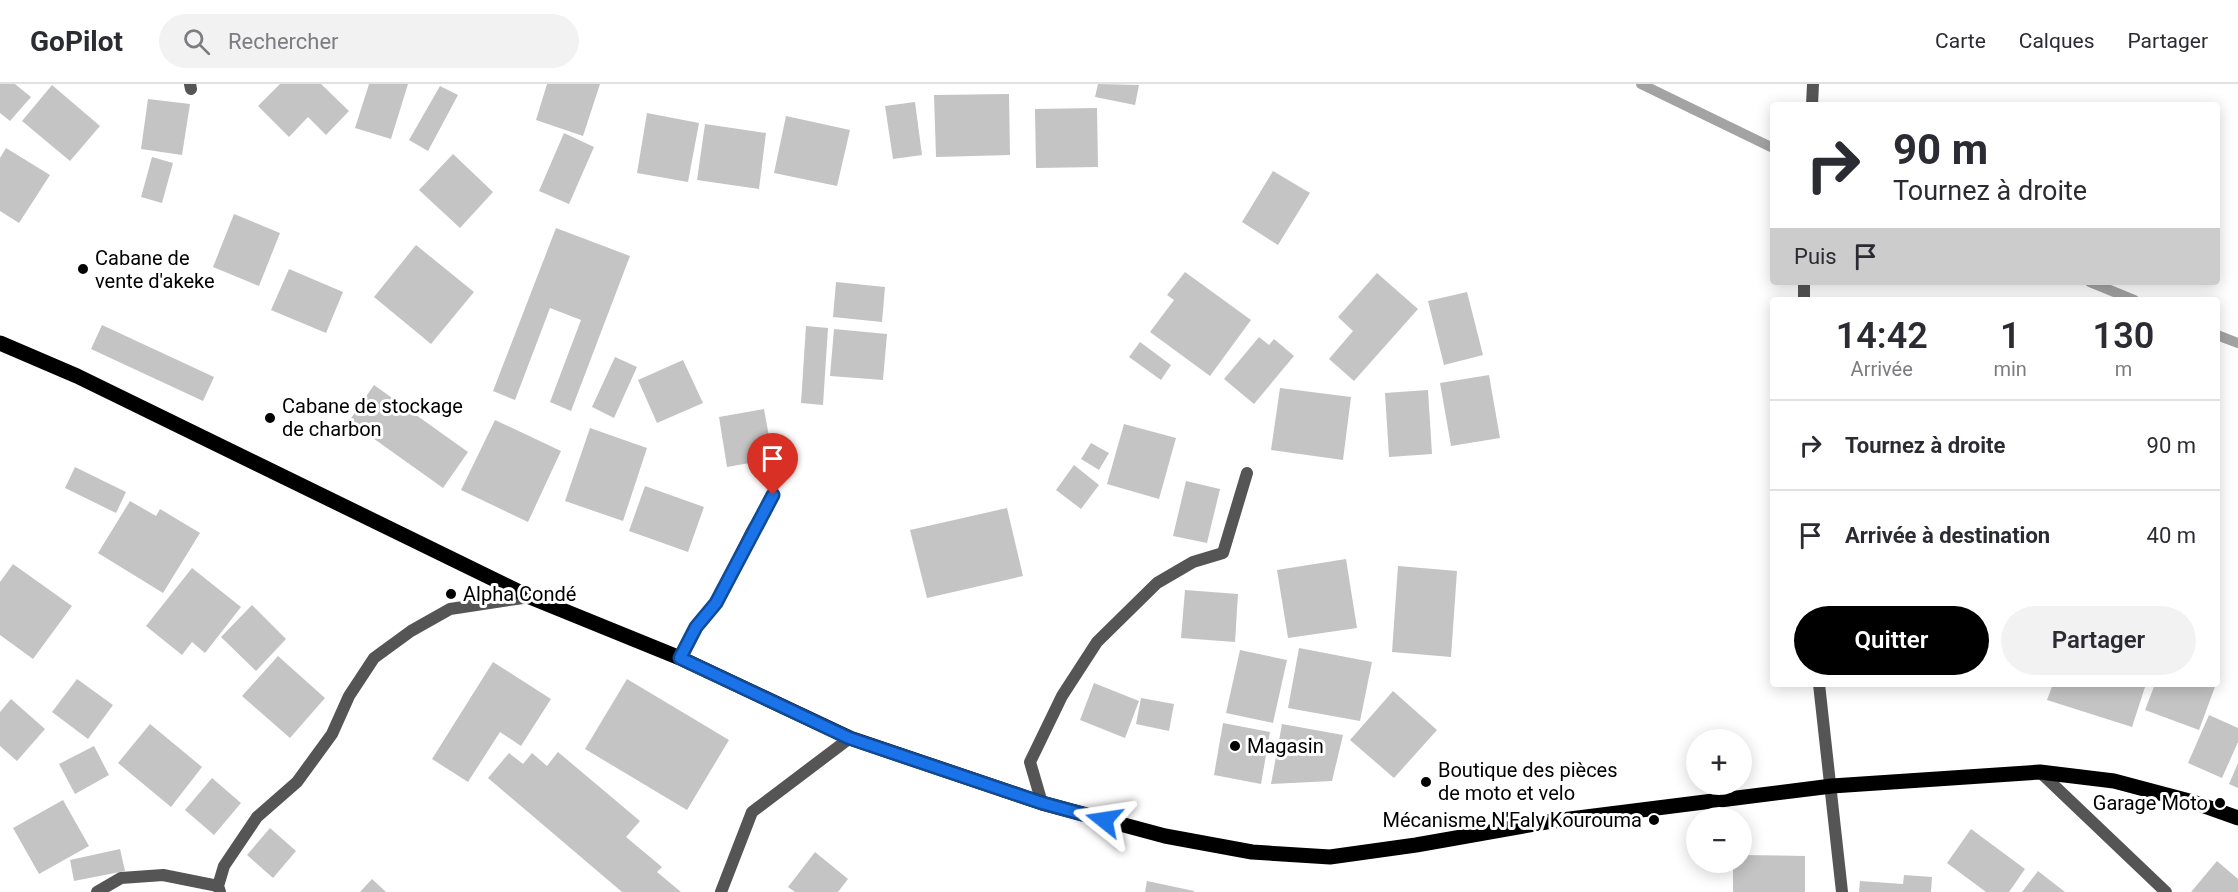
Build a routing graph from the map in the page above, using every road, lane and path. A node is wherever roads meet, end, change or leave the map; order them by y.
1 (1813, 84) edge
2 (1812, 102) edge
3 (0, 343) edge
4 (1247, 473) dead end
5 (773, 495) dead end
6 (530, 597) junction
7 (680, 658) junction
8 (1819, 687) edge
9 (849, 738) junction
10 (2040, 772) junction
11 (1832, 786) junction
12 (1042, 803) junction
13 (2238, 818) edge
14 (219, 889) edge
15 (97, 892) edge
16 (721, 892) edge
17 (1842, 892) edge
18 (2166, 892) edge

1 - 2 street
3 - 6 main road
4 - 12 street
5 - 7 street
6 - 7 main road
6 - 14 street
7 - 9 main road
8 - 11 street
9 - 12 main road
9 - 16 street
10 - 11 main road
10 - 13 main road
10 - 18 street
11 - 12 main road
11 - 17 street
14 - 15 street

